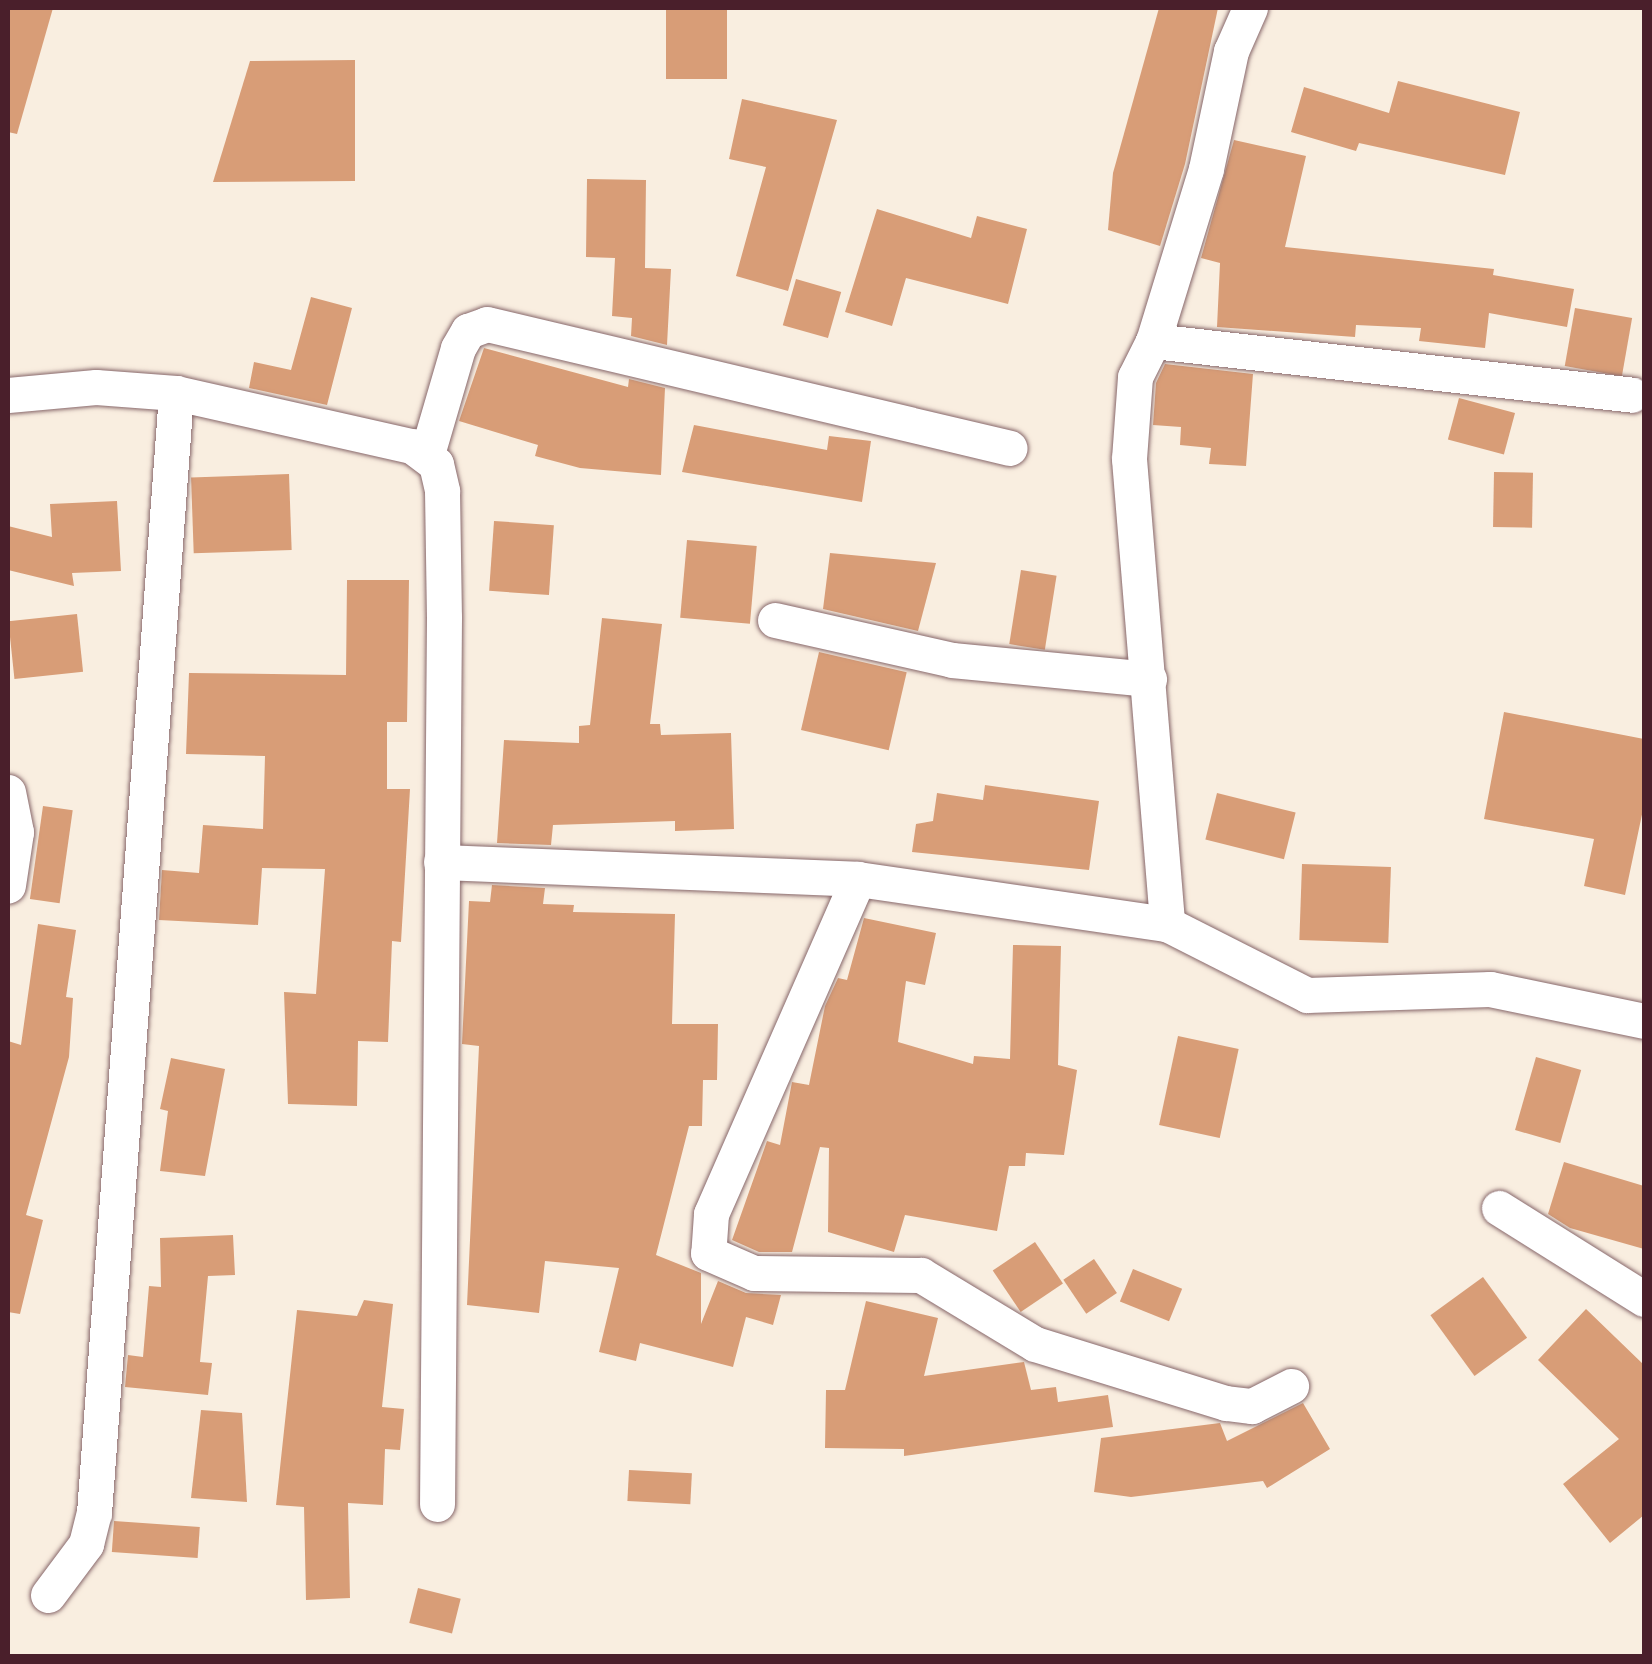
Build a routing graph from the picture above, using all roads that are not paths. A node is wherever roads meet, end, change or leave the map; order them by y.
1 (1250, 8) edge
2 (1153, 341) junction
3 (176, 393) junction
4 (8, 395) edge
5 (1632, 395) dead end
6 (1010, 448) dead end
7 (427, 454) junction
8 (775, 620) dead end
9 (1149, 679) junction
10 (8, 792) edge
11 (441, 862) junction
12 (858, 878) junction
13 (8, 885) edge
14 (1167, 924) junction
15 (1644, 1020) edge
16 (1499, 1208) dead end
17 (1644, 1299) edge
18 (1291, 1386) dead end
19 (437, 1504) dead end
20 (48, 1595) dead end

1 - 2 street
2 - 5 street
2 - 9 street
3 - 4 street
3 - 7 street
3 - 20 street
6 - 7 street
7 - 11 street
8 - 9 street
9 - 14 street
10 - 13 street
11 - 12 street
11 - 19 street
12 - 14 street
12 - 18 street
14 - 15 street
16 - 17 street

